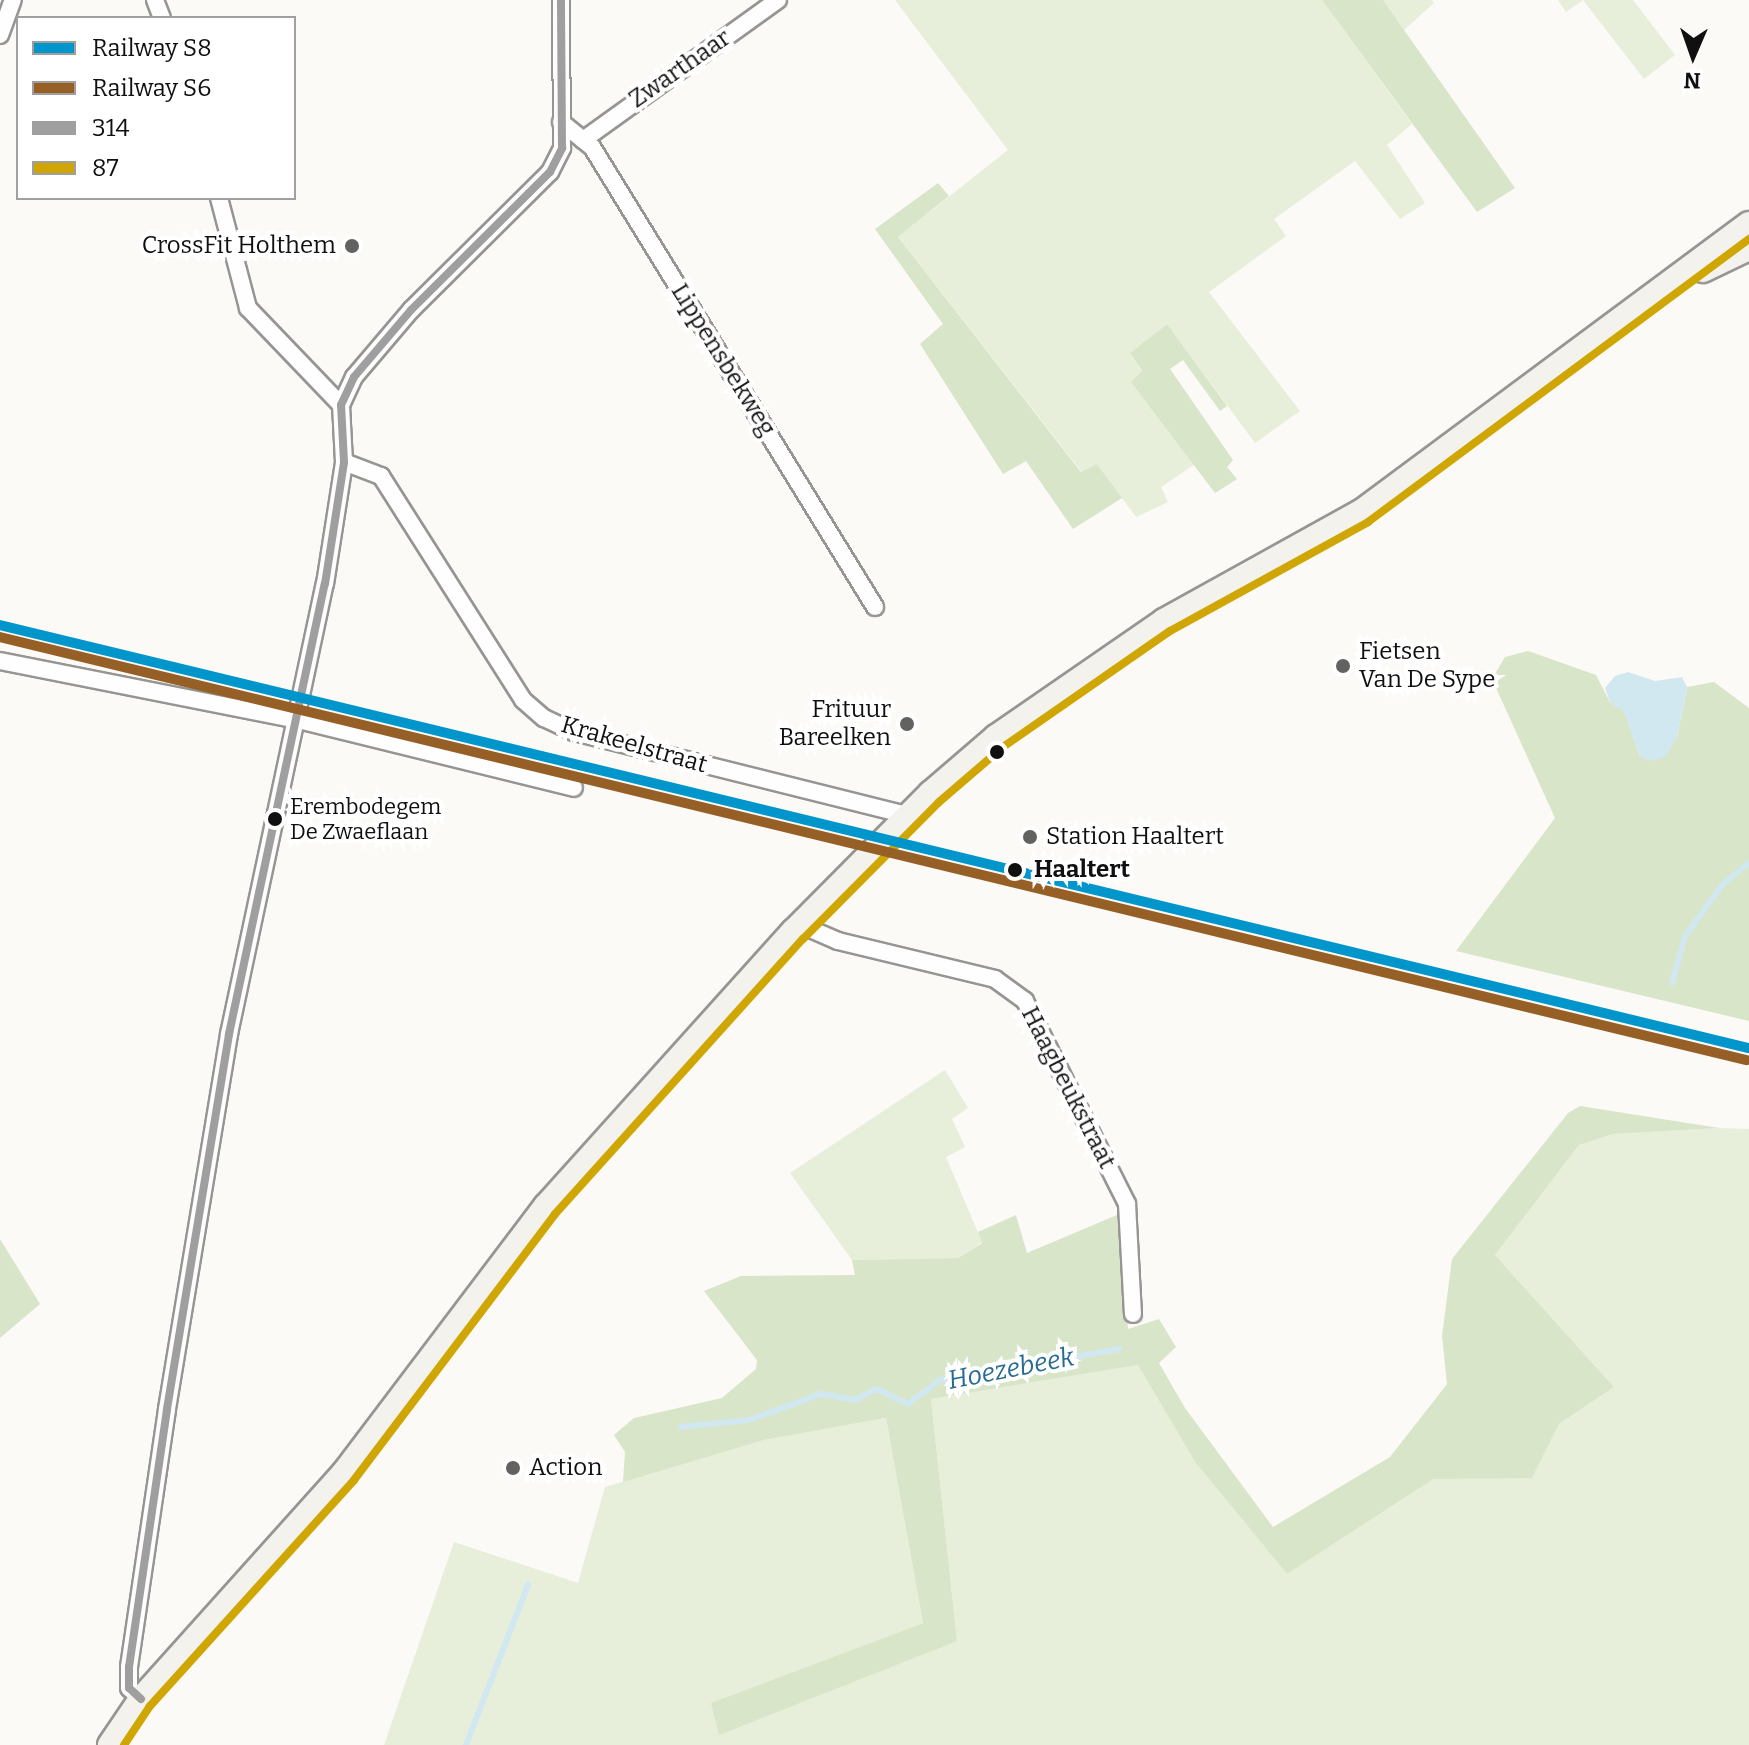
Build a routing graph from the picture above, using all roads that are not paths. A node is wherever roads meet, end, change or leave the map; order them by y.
1 (13, 0) edge
2 (561, 0) edge
3 (778, 0) edge
4 (0, 35) edge
5 (561, 122) junction
6 (583, 140) junction
7 (220, 200) edge
8 (1749, 224) edge
9 (1749, 248) edge
10 (1655, 296) junction
11 (341, 405) junction
12 (344, 462) junction
13 (875, 607) dead end
14 (0, 661) edge
15 (298, 720) junction
16 (574, 788) dead end
17 (907, 815) junction
18 (801, 925) junction
19 (1133, 1314) dead end
20 (141, 1699) junction
21 (110, 1745) edge

1 - 4 street
2 - 5 street
3 - 6 street, Zwarthaar
5 - 6 street, Lippensbekweg
5 - 11 street
6 - 13 street, Lippensbekweg
7 - 11 street
8 - 10 main road
9 - 10 main road
10 - 17 main road
11 - 12 street
12 - 15 street
12 - 17 street, Krakeelstraat
14 - 15 street
15 - 16 street
15 - 20 street
17 - 18 main road
18 - 19 street, Haagbeukstraat
18 - 20 main road
20 - 21 main road

